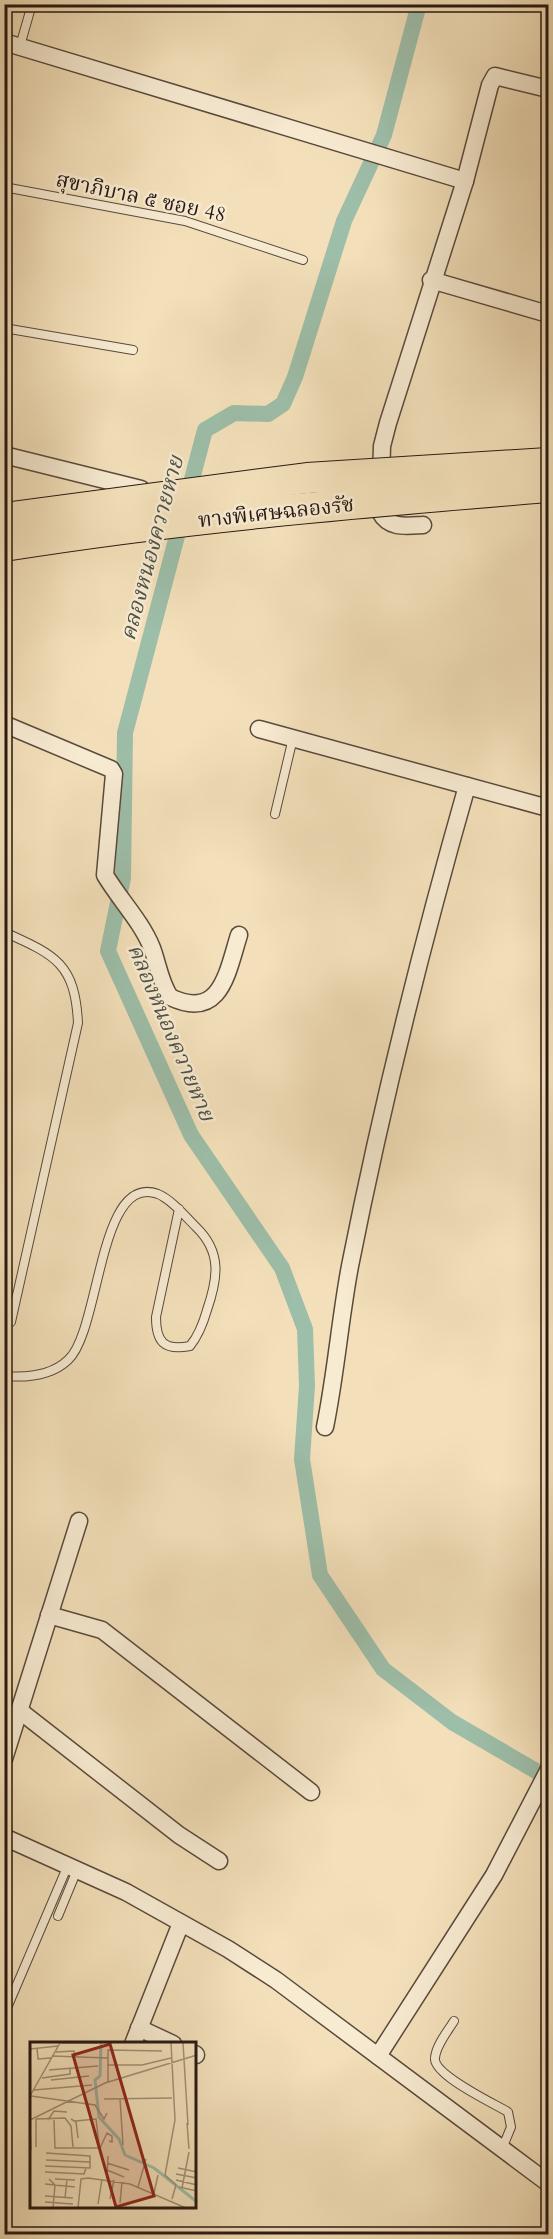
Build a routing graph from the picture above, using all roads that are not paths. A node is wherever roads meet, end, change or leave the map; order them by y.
1 (32, 4) edge
2 (12, 44) edge
3 (549, 89) edge
4 (465, 181) junction
5 (4, 187) edge
6 (303, 260) dead end
7 (431, 280) junction
8 (549, 314) edge
9 (4, 328) edge
10 (134, 350) dead end
11 (4, 455) edge
12 (549, 463) edge
13 (549, 487) edge
14 (141, 489) dead end
15 (4, 518) edge
16 (423, 525) dead end
17 (4, 546) edge
18 (4, 724) edge
19 (259, 729) dead end
20 (294, 738) junction
21 (467, 786) junction
22 (549, 808) edge
23 (275, 814) dead end
24 (4, 932) edge
25 (239, 934) dead end
26 (179, 1209) junction
27 (11, 1322) dead end
28 (4, 1376) edge
29 (325, 1427) dead end
30 (79, 1521) dead end
31 (50, 1616) junction
32 (20, 1711) junction
33 (4, 1760) edge
34 (546, 1775) edge
35 (311, 1792) dead end
36 (4, 1838) edge
37 (219, 1861) dead end
38 (73, 1867) junction
39 (58, 1916) dead end
40 (181, 1923) junction
41 (4, 2015) edge
42 (454, 2020) dead end
43 (139, 2028) junction
44 (134, 2042) edge
45 (169, 2042) edge
46 (378, 2056) junction
47 (502, 2148) junction
48 (549, 2183) edge

1 - 2 lane
2 - 4 street
3 - 4 street
4 - 7 street
5 - 6 lane, สุขาภิบาล ๕ ซอย 48
7 - 8 street
7 - 16 street
9 - 10 lane
11 - 14 street
12 - 15 highway, ทางพิเศษฉลองรัช, bridge
13 - 17 highway, ทางพิเศษฉลองรัช, bridge
18 - 25 street
19 - 20 street
20 - 21 street
20 - 23 lane
21 - 22 street
21 - 29 street
24 - 27 lane
26 - 26 lane
26 - 28 lane
30 - 31 street
31 - 32 street
31 - 35 street
32 - 33 street
32 - 37 street
34 - 46 street
36 - 38 street
38 - 39 lane
38 - 40 street
38 - 41 lane
40 - 43 street
40 - 46 street
42 - 47 lane
43 - 44 street
43 - 45 street
46 - 47 street
47 - 48 street

